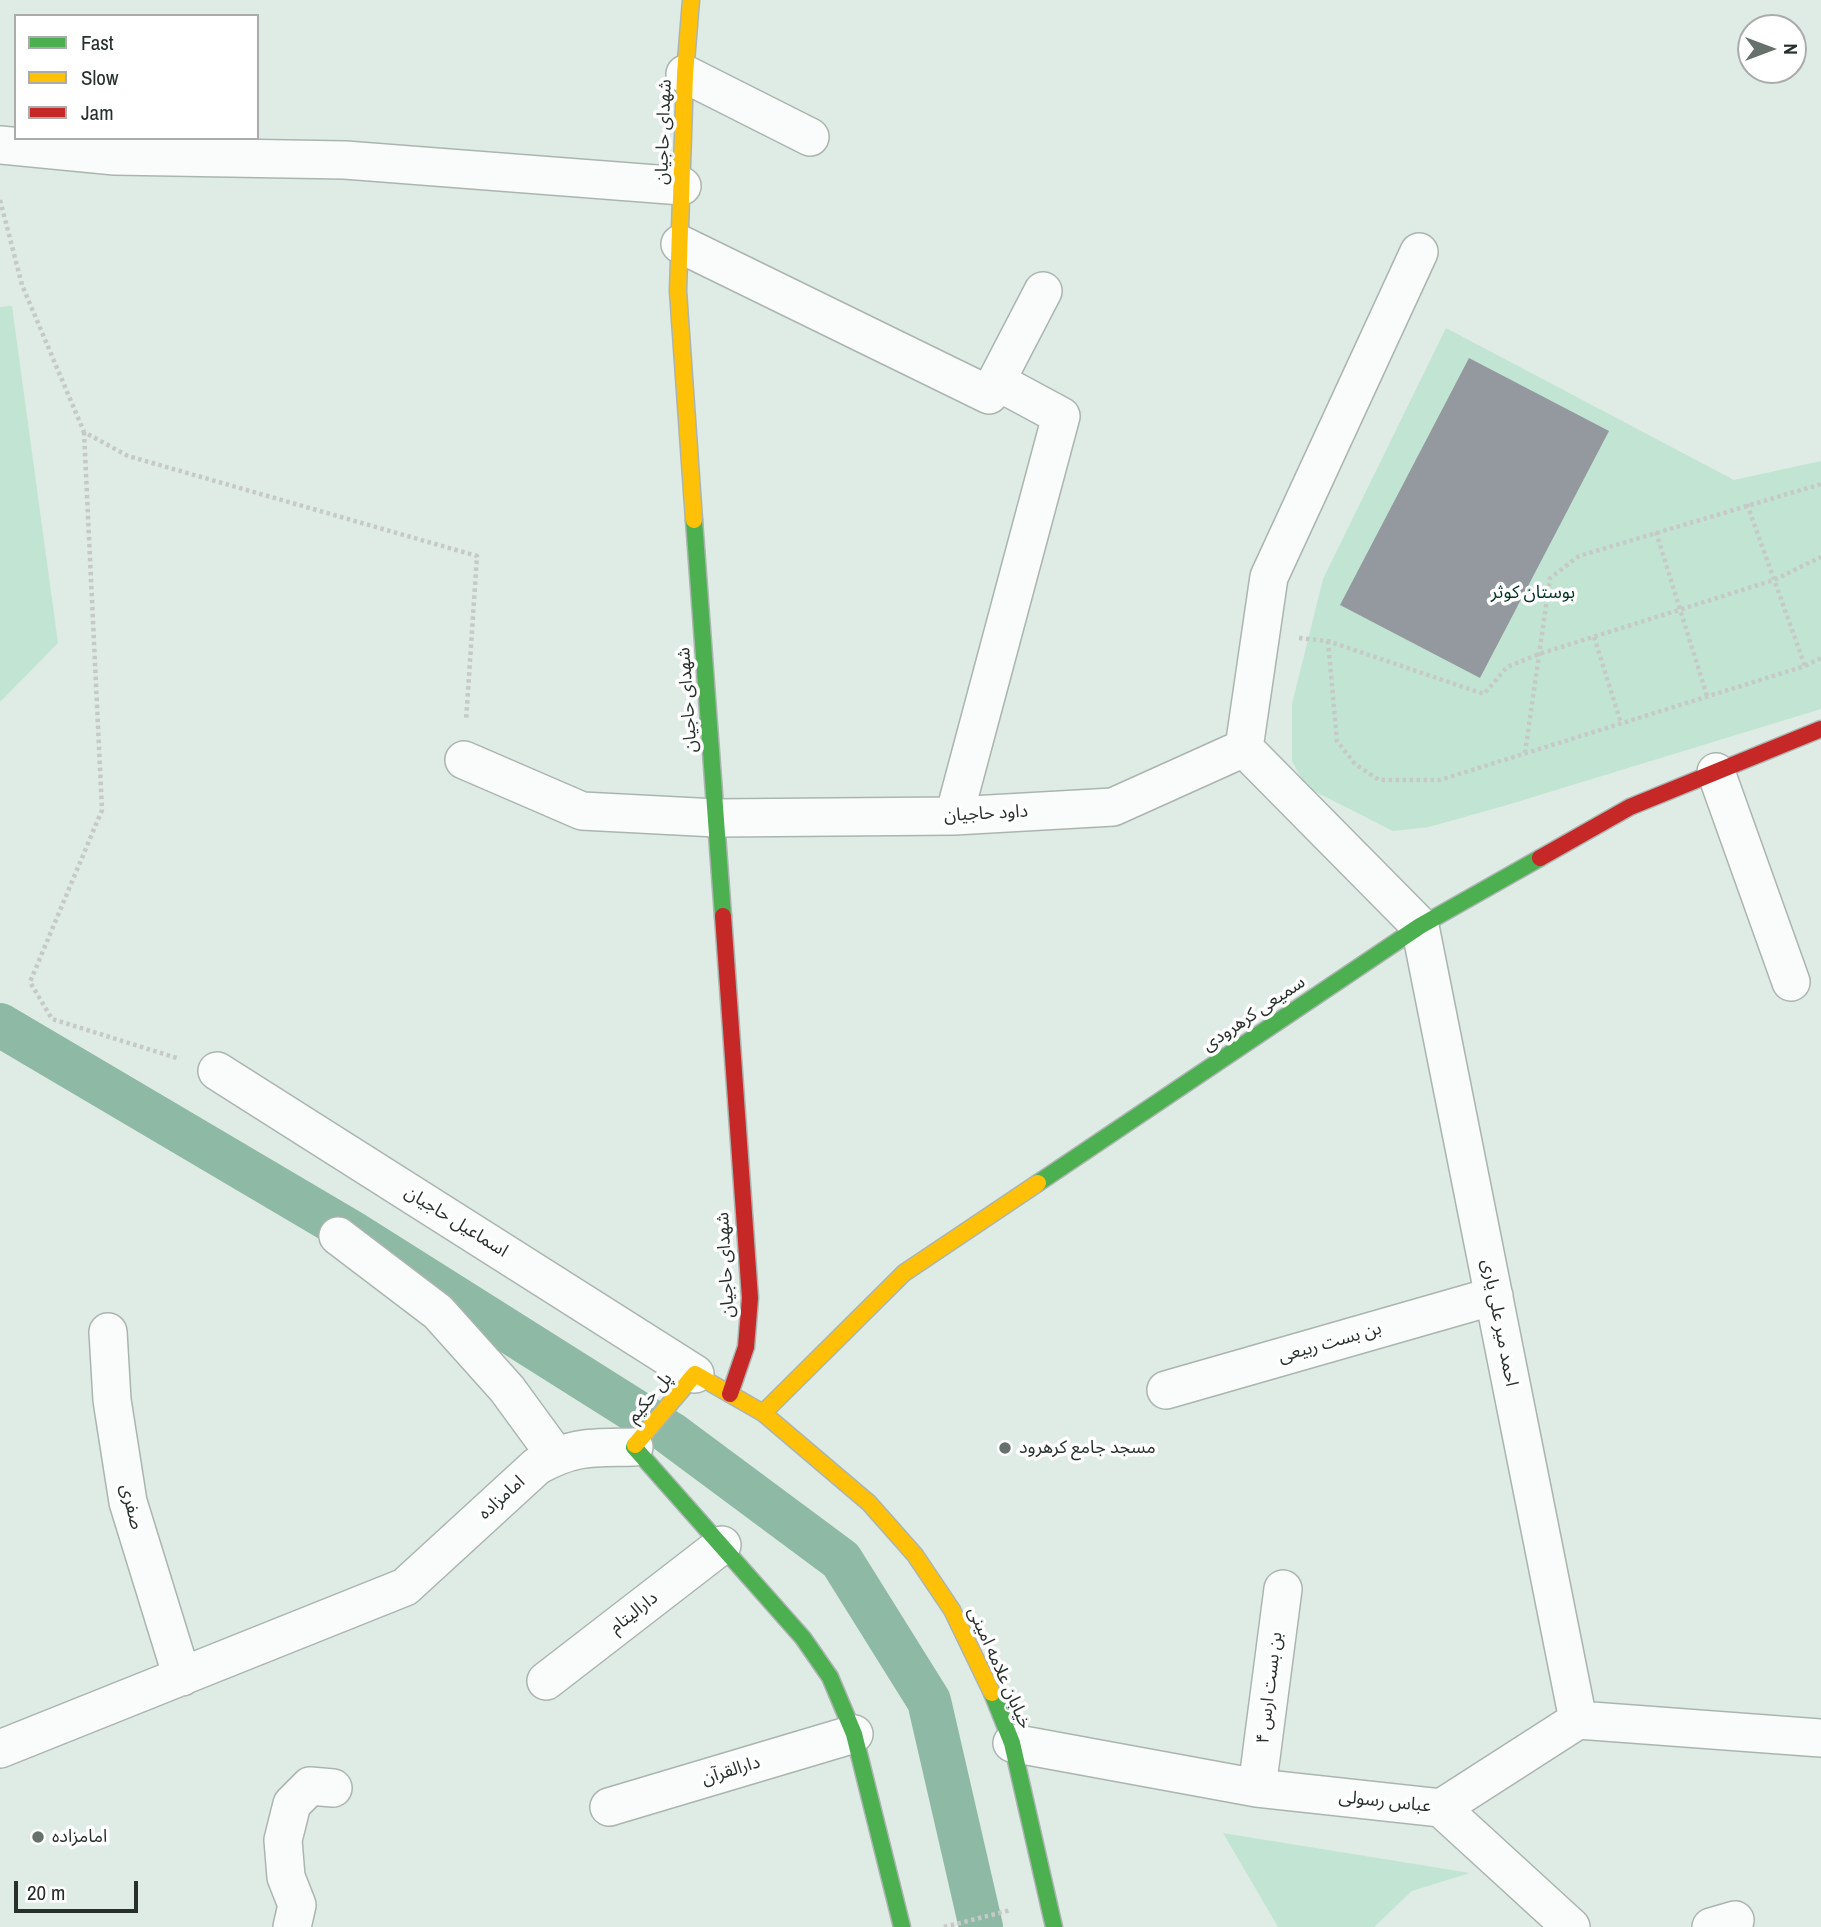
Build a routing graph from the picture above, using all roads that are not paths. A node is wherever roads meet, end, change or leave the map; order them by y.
1 (691, 0) edge
2 (685, 74) junction
3 (810, 137) dead end
4 (0, 145) edge
5 (682, 186) junction
6 (680, 244) junction
7 (1419, 252) dead end
8 (1042, 291) dead end
9 (996, 381) junction
10 (1821, 729) edge
11 (1244, 748) junction
12 (464, 760) road end
13 (1716, 772) junction
14 (954, 816) junction
15 (716, 818) junction
16 (1420, 926) junction
17 (1791, 982) dead end
18 (217, 1071) road end
19 (338, 1236) dead end
20 (1494, 1296) junction
21 (108, 1332) dead end
22 (695, 1374) junction
23 (1166, 1390) dead end
24 (730, 1394) junction
25 (763, 1413) junction
26 (634, 1447) junction
27 (556, 1456) junction
28 (722, 1545) junction
29 (1283, 1589) dead end
30 (182, 1677) junction
31 (546, 1681) dead end
32 (1578, 1720) junction
33 (854, 1734) junction
34 (1821, 1738) edge
35 (1012, 1743) junction
36 (0, 1749) edge
37 (333, 1788) dead end
38 (1257, 1788) junction
39 (609, 1807) dead end
40 (1441, 1808) junction
41 (292, 1927) edge
42 (902, 1927) edge
43 (1054, 1927) edge
44 (1571, 1927) edge

1 - 2 street, شهدای حاجیان
2 - 3 street
2 - 5 street, شهدای حاجیان
4 - 5 street
5 - 6 street, شهدای حاجیان
6 - 9 street
6 - 15 street, شهدای حاجیان
7 - 11 street
8 - 9 street
9 - 14 street
10 - 13 street, سمیعی کرهرودی
11 - 14 street, داود حاجیان
11 - 16 street
12 - 15 street, داود حاجیان
13 - 16 street, سمیعی کرهرودی
13 - 17 street
14 - 15 street, داود حاجیان
15 - 24 street, شهدای حاجیان
16 - 20 street, احمد میر علی یاری
16 - 25 street, سمیعی کرهرودی
18 - 22 street, اسماعیل حاجیان
19 - 27 street
20 - 23 street, بن بست ربیعی
20 - 32 street, احمد میر علی یاری
21 - 30 street, صفری
22 - 24 street, خیابان علامه امینی
22 - 26 street, پل حکیم
24 - 25 street, خیابان علامه امینی
25 - 35 street, خیابان علامه امینی
26 - 27 street, امامزاده
26 - 28 street
27 - 30 street, امامزاده
28 - 31 street, دارالیتام
28 - 33 street
29 - 38 street, بن بست ارس ۴
30 - 36 street, امامزاده
32 - 34 street
32 - 40 street, عباس رسولی
33 - 39 street, دارالقرآن
33 - 42 street
35 - 38 street, عباس رسولی
35 - 43 street, خیابان علامه امینی
37 - 41 street
38 - 40 street, عباس رسولی
40 - 44 street

